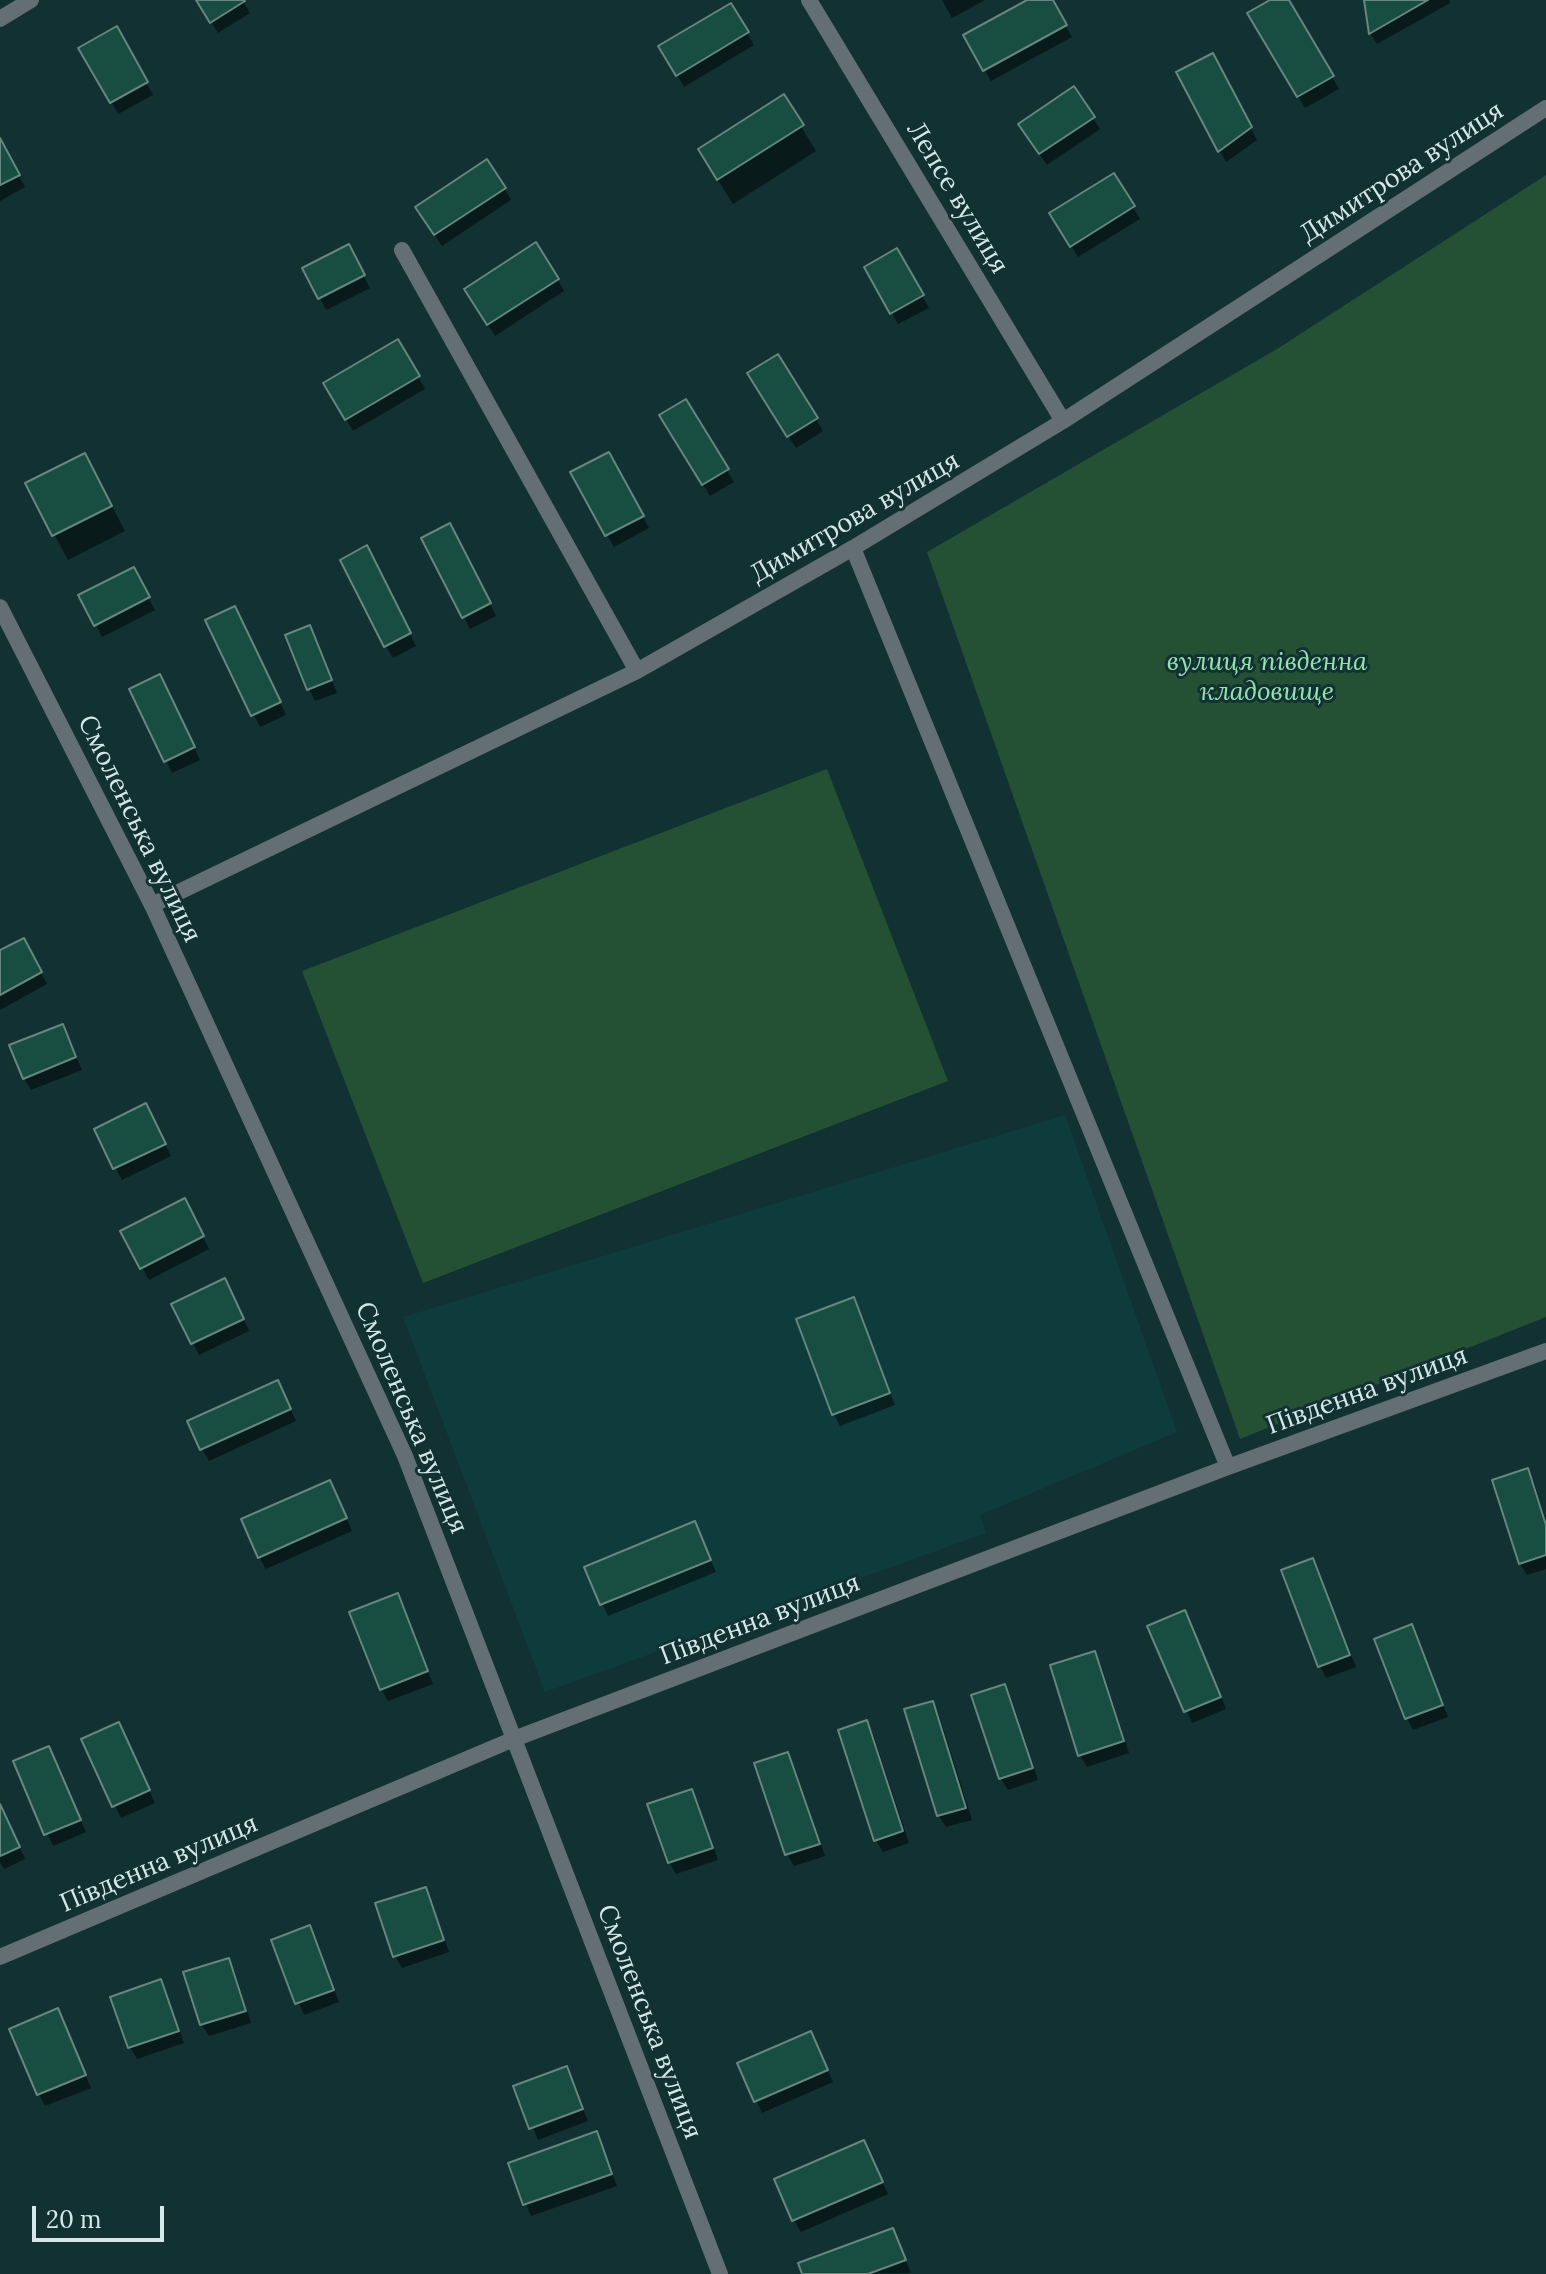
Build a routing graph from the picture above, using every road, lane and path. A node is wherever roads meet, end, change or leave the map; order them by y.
1 (31, 0) edge
2 (809, 0) edge
3 (0, 19) edge
4 (1546, 108) edge
5 (402, 250) dead end
6 (1063, 421) junction
7 (853, 548) junction
8 (0, 607) edge
9 (637, 671) junction
10 (152, 905) junction
11 (1546, 1351) edge
12 (1228, 1467) junction
13 (514, 1739) junction
14 (0, 1957) edge
15 (720, 2274) edge

1 - 3 street
2 - 6 street, Лепсе вулиця
4 - 6 street, Димитрова вулиця
5 - 9 street
6 - 7 street, Димитрова вулиця
7 - 9 street, Димитрова вулиця
7 - 12 street
8 - 10 street, Смоленська вулиця
9 - 10 street, Димитрова вулиця
10 - 13 street, Смоленська вулиця
11 - 12 street, Південна вулиця
12 - 13 street, Південна вулиця
13 - 14 street, Південна вулиця
13 - 15 street, Смоленська вулиця

